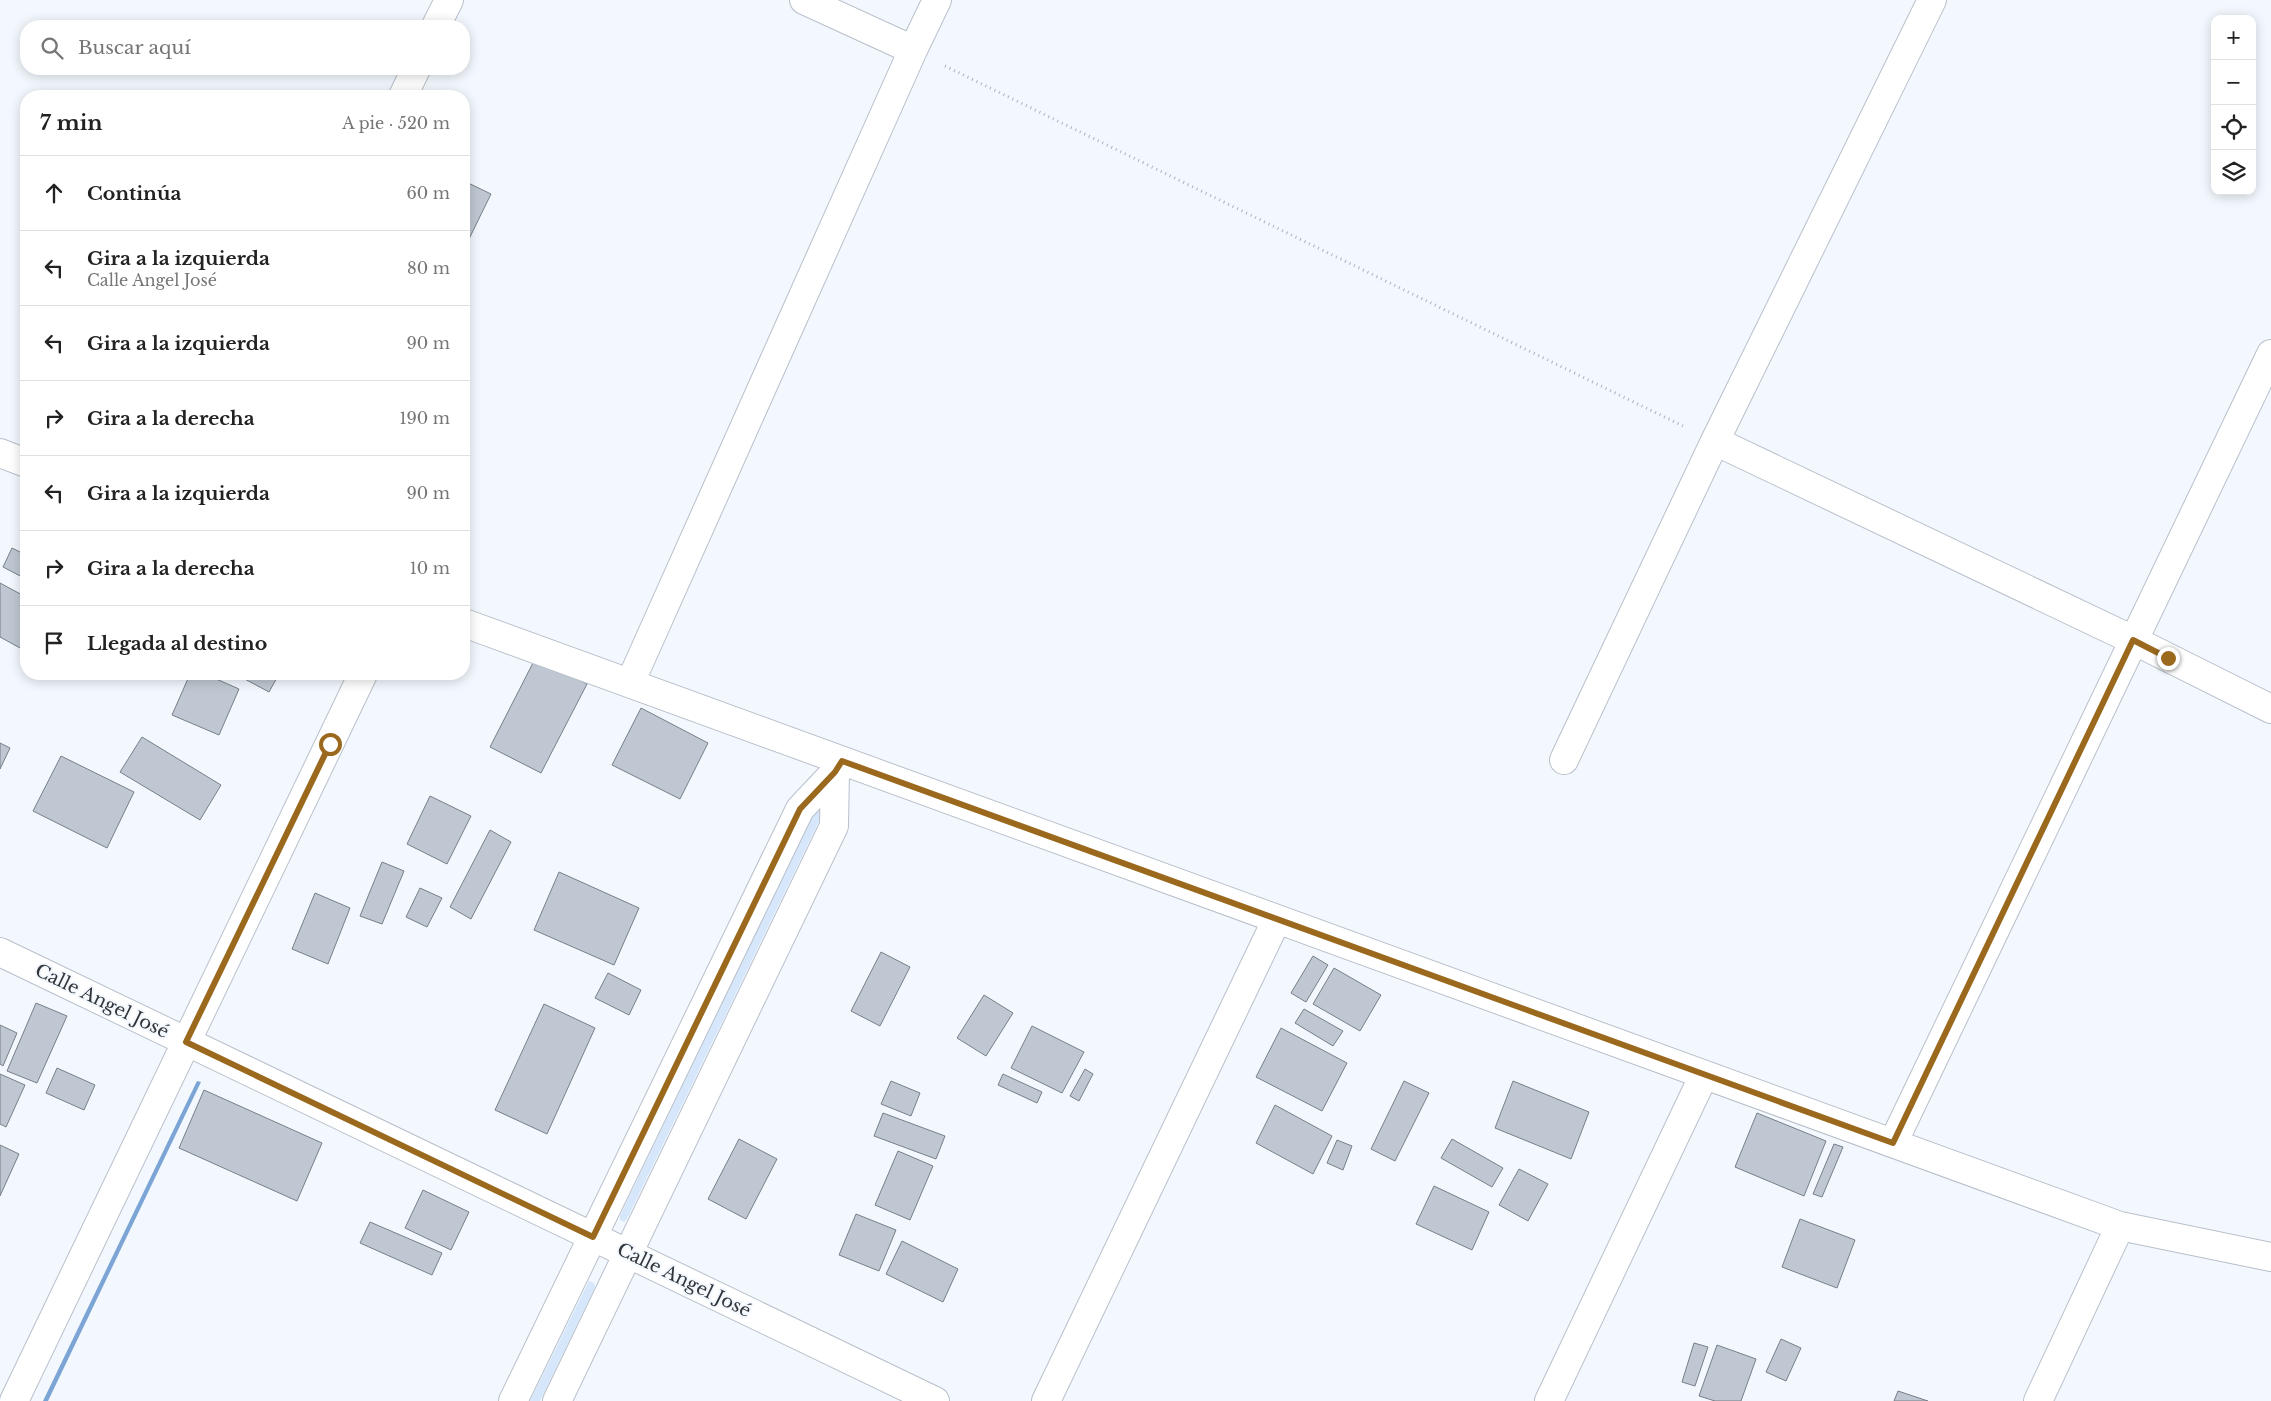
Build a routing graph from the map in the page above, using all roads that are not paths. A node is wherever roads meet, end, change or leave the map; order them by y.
1 (449, 0) edge
2 (804, 0) edge
3 (937, 0) edge
4 (1932, 0) edge
5 (439, 20) edge
6 (912, 50) junction
7 (413, 75) edge
8 (406, 90) edge
9 (2271, 354) edge
10 (1715, 441) junction
11 (0, 453) edge
12 (20, 461) edge
13 (470, 625) edge
14 (2133, 640) junction
15 (360, 680) edge
16 (630, 683) junction
17 (2271, 709) edge
18 (1564, 760) dead end
19 (839, 766) junction
20 (1277, 919) junction
21 (0, 952) edge
22 (186, 1042) junction
23 (1704, 1075) junction
24 (1893, 1143) junction
25 (2120, 1226) junction
26 (593, 1237) junction
27 (628, 1254) junction
28 (2271, 1257) edge
29 (14, 1401) edge
30 (513, 1401) edge
31 (557, 1401) edge
32 (935, 1401) edge
33 (1046, 1401) edge
34 (1549, 1401) edge
35 (2038, 1401) edge

1 - 5 street
2 - 6 street
3 - 6 street
4 - 10 street
6 - 16 street
7 - 8 street
9 - 14 street
10 - 14 street
10 - 18 street
11 - 12 street
13 - 16 street
14 - 17 street
14 - 24 street
15 - 22 street
16 - 19 street
19 - 20 street
19 - 26 street
19 - 27 street
20 - 23 street
20 - 33 street
21 - 22 street, Calle Angel José
22 - 26 street, Calle Angel José
22 - 29 street
23 - 24 street
23 - 34 street
24 - 25 street
25 - 28 street
25 - 35 street
26 - 27 street, Calle Angel José
26 - 30 street
27 - 31 street
27 - 32 street, Calle Angel José

